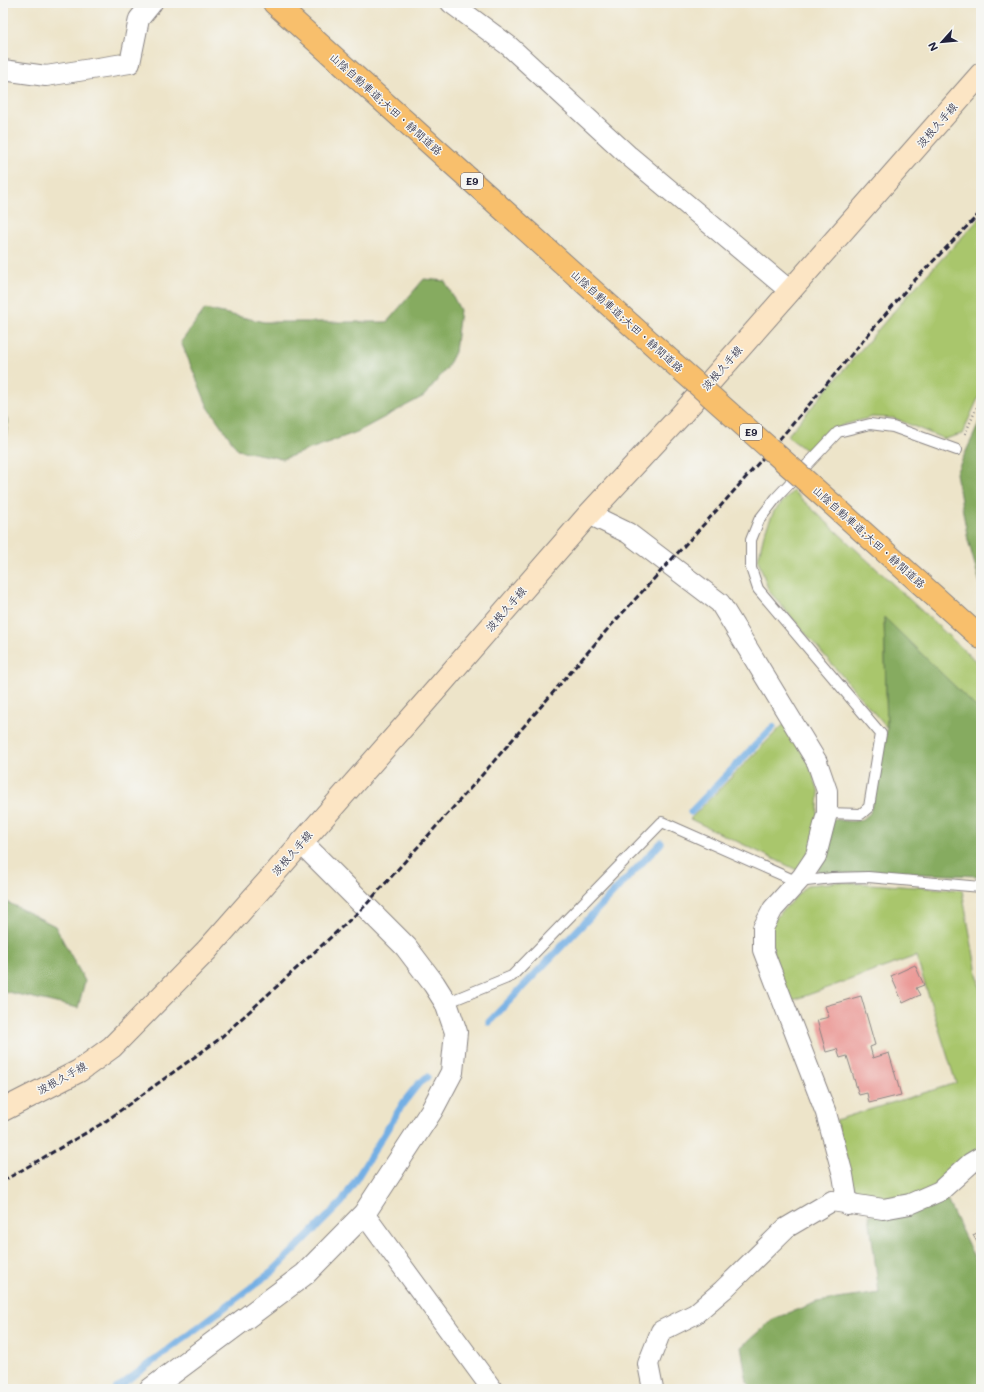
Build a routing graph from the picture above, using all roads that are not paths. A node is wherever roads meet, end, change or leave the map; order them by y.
1 (152, 3) edge
2 (274, 3) edge
3 (451, 3) edge
4 (3, 70) edge
5 (981, 74) edge
6 (790, 290) junction
7 (957, 450) road end
8 (589, 514) junction
9 (981, 638) edge
10 (827, 813) junction
11 (301, 842) junction
12 (798, 882) junction
13 (981, 887) edge
14 (446, 1003) junction
15 (3, 1110) edge
16 (981, 1157) edge
17 (848, 1204) junction
18 (364, 1214) junction
19 (152, 1389) edge
20 (492, 1389) edge
21 (653, 1389) edge

1 - 4 street
2 - 9 highway, 山陰自動車道;大田・静間道路 / E9, bridge
3 - 6 street
5 - 6 main road, 波根久手線
6 - 8 main road, 波根久手線
7 - 10 lane
8 - 10 street
8 - 11 main road, 波根久手線
10 - 12 street
11 - 14 street
11 - 15 main road, 波根久手線
12 - 13 lane
12 - 14 lane
12 - 17 street
14 - 18 street
16 - 17 street
17 - 21 street
18 - 19 street
18 - 20 street

